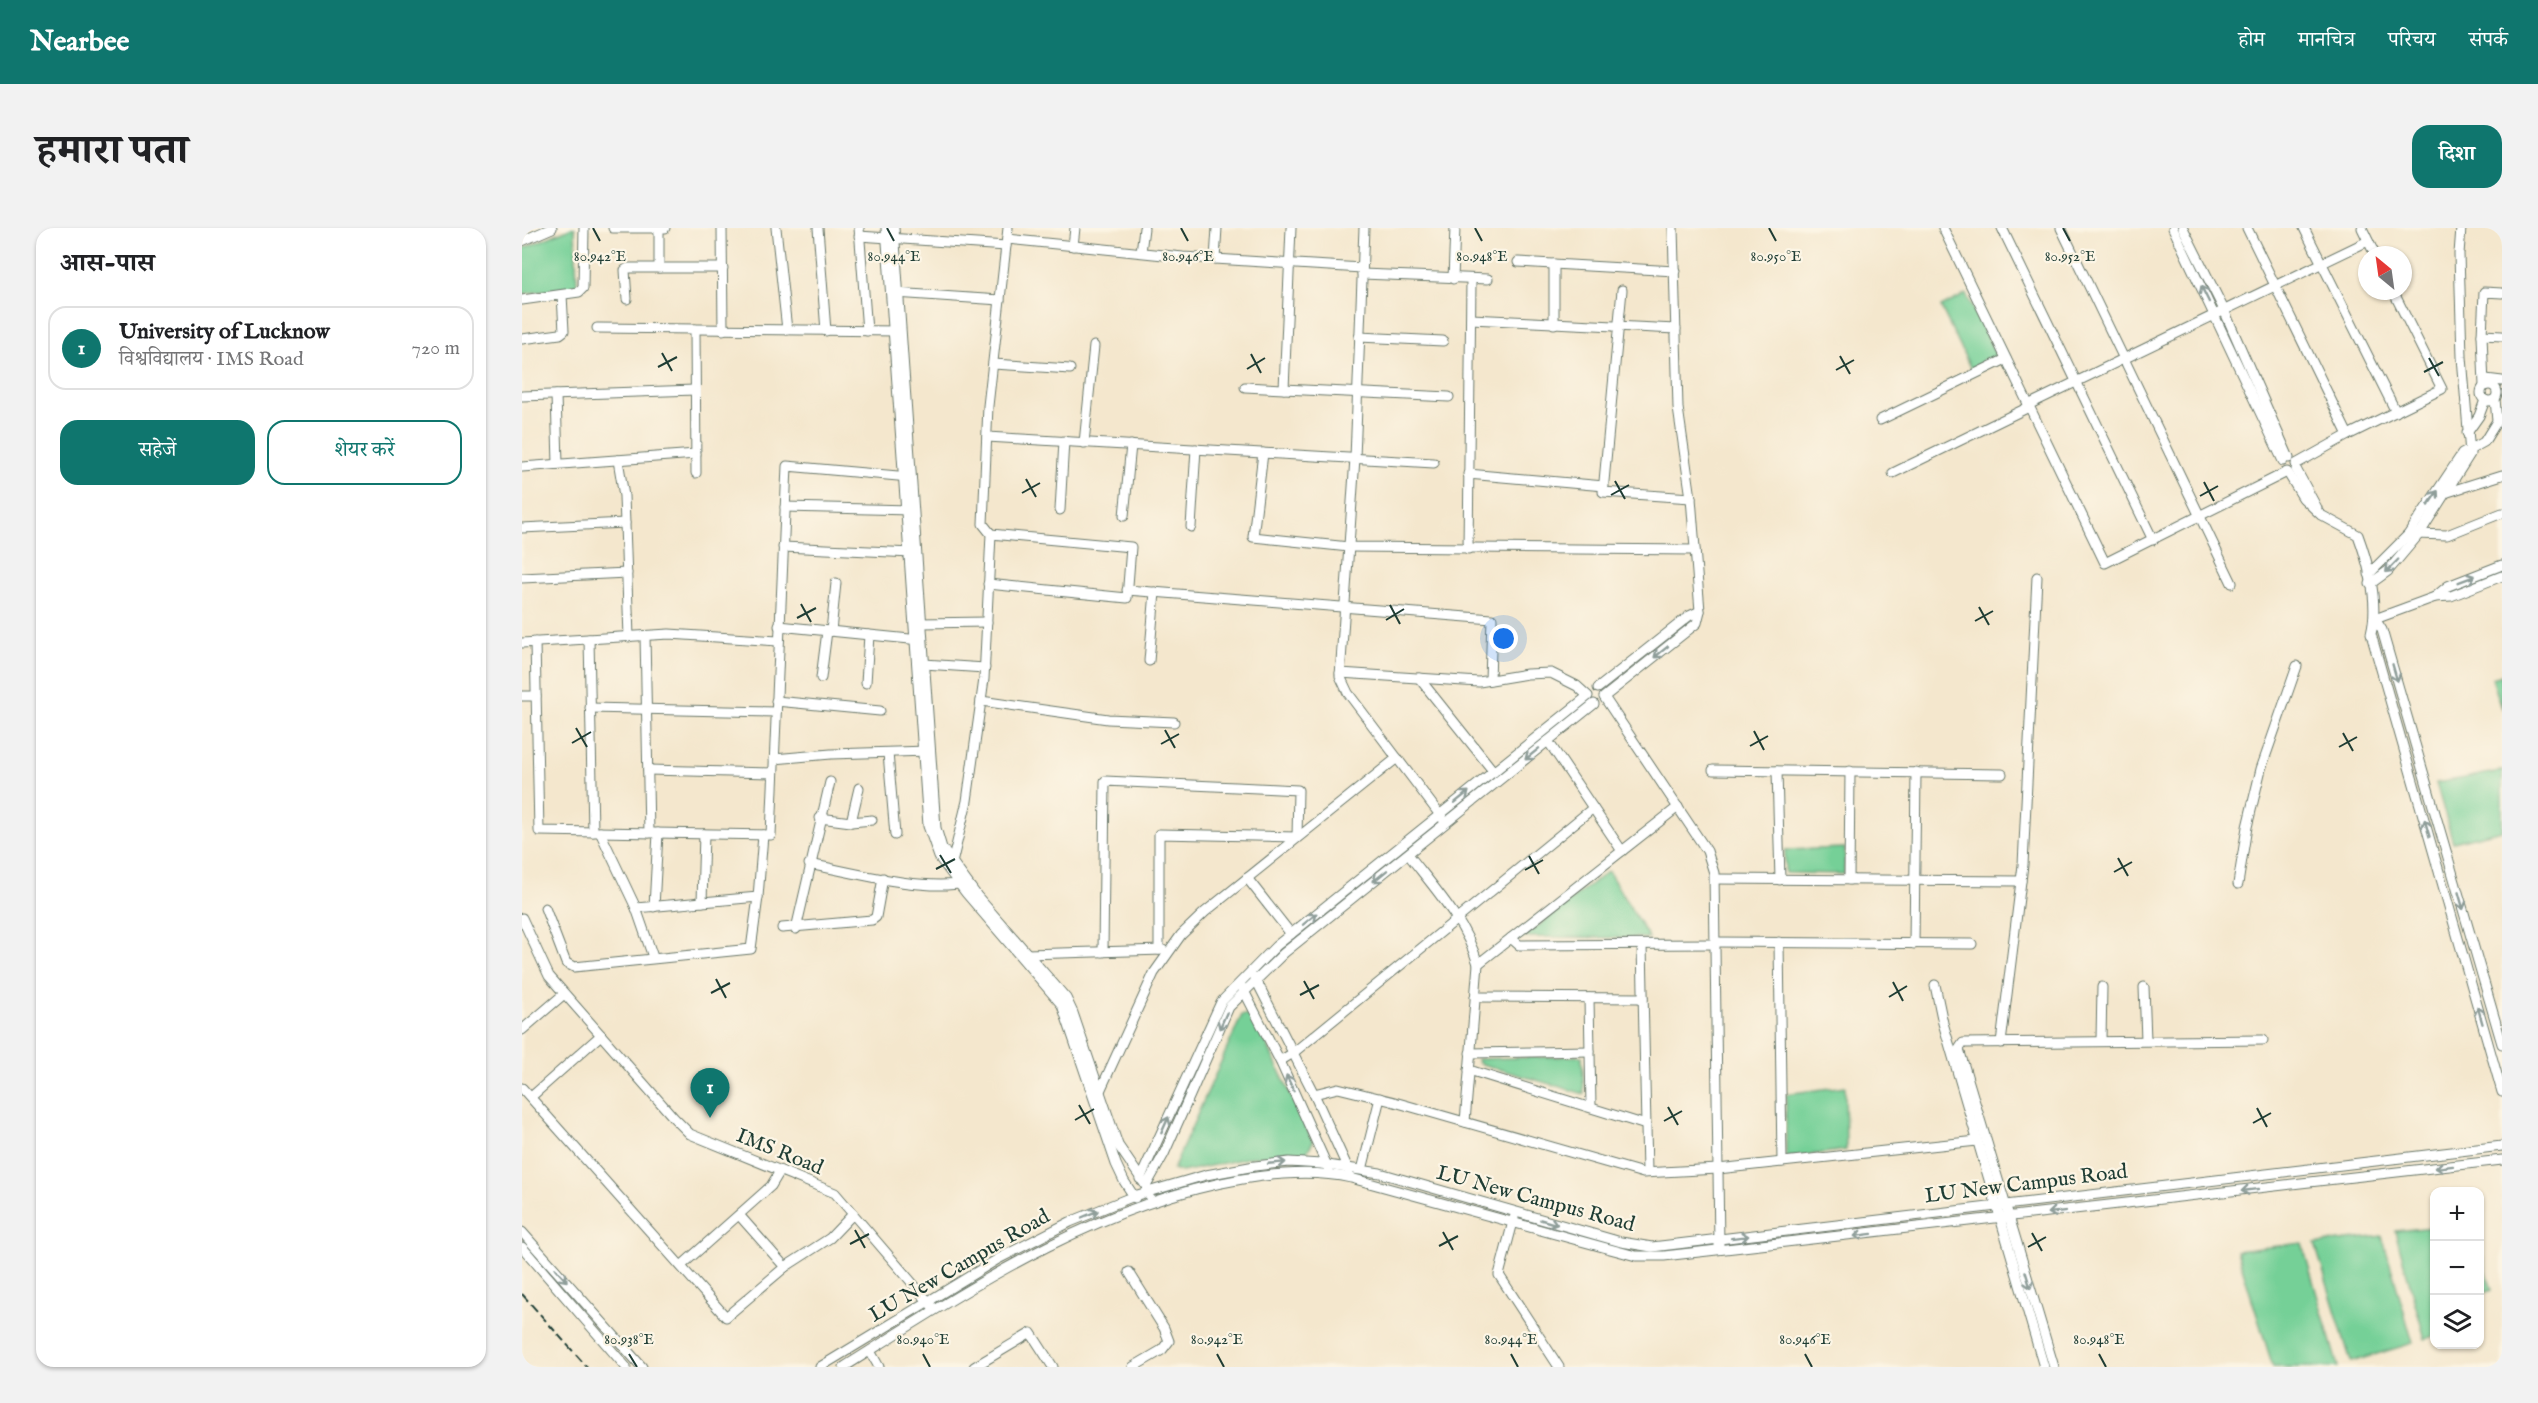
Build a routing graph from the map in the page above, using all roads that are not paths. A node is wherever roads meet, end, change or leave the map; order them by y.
1 (552, 228) edge
2 (584, 228) edge
3 (613, 228) edge
4 (722, 228) edge
5 (776, 228) edge
6 (818, 228) edge
7 (1008, 228) edge
8 (1075, 228) edge
9 (1144, 228) edge
10 (1217, 228) edge
11 (1291, 228) edge
12 (1364, 228) edge
13 (1455, 228) edge
14 (1673, 228) edge
15 (1943, 228) edge
16 (2002, 228) edge
17 (2061, 228) edge
18 (2173, 228) edge
19 (2183, 228) edge
20 (2247, 228) edge
21 (2304, 228) edge
22 (2362, 228) edge
23 (2461, 228) edge
24 (662, 229) edge
25 (859, 232) edge
26 (890, 232) edge
27 (522, 241) edge
28 (2368, 241) junction
29 (1006, 243) junction
30 (1073, 246) junction
31 (2370, 246) edge
32 (1141, 252) junction
33 (1215, 259) junction
34 (1518, 262) dead end
35 (1290, 263) junction
36 (2321, 263) junction
37 (1554, 264) junction
38 (659, 268) junction
39 (723, 268) junction
40 (1362, 271) junction
41 (1675, 271) junction
42 (1453, 279) junction
43 (1488, 279) dead end
44 (1471, 280) junction
45 (2275, 286) junction
46 (1622, 290) dead end
47 (894, 293) junction
48 (2502, 293) edge
49 (562, 295) junction
50 (627, 299) dead end
51 (522, 300) edge
52 (1000, 300) junction
53 (2397, 300) edge
54 (2219, 312) junction
55 (1471, 319) junction
56 (1554, 324) junction
57 (597, 328) dead end
58 (1619, 328) junction
59 (695, 329) junction
60 (1676, 329) junction
61 (723, 330) junction
62 (787, 330) junction
63 (826, 331) junction
64 (867, 331) junction
65 (897, 331) junction
66 (2482, 334) junction
67 (2502, 336) edge
68 (1359, 338) junction
69 (522, 339) edge
70 (1443, 341) dead end
71 (1094, 346) dead end
72 (2006, 358) junction
73 (2124, 358) junction
74 (993, 364) junction
75 (1070, 369) dead end
76 (2076, 381) junction
77 (2502, 381) edge
78 (2484, 383) junction
79 (1245, 387) dead end
80 (1284, 389) junction
81 (695, 390) junction
82 (1357, 392) junction
83 (556, 395) junction
84 (522, 396) edge
85 (1449, 398) dead end
86 (2495, 399) junction
87 (2485, 400) junction
88 (2029, 406) junction
89 (2396, 412) junction
90 (1880, 420) dead end
91 (2467, 433) junction
92 (2348, 435) junction
93 (987, 437) junction
94 (1064, 441) junction
95 (1084, 443) junction
96 (1131, 445) junction
97 (2469, 448) junction
98 (1196, 449) junction
99 (1263, 453) junction
100 (696, 454) junction
101 (1355, 458) junction
102 (618, 460) junction
103 (1434, 463) dead end
104 (558, 464) junction
105 (2290, 466) junction
106 (522, 467) edge
107 (696, 473) dead end
108 (1893, 473) dead end
109 (1468, 474) junction
110 (2502, 475) edge
111 (907, 477) junction
112 (1604, 486) junction
113 (2448, 492) junction
114 (1691, 498) junction
115 (785, 507) junction
116 (910, 510) junction
117 (1060, 510) dead end
118 (2502, 513) edge
119 (1124, 516) dead end
120 (2200, 517) junction
121 (625, 523) junction
122 (1191, 527) dead end
123 (522, 528) edge
124 (2420, 533) junction
125 (991, 534) junction
126 (2408, 535) junction
127 (2153, 540) junction
128 (783, 547) junction
129 (1349, 547) junction
130 (1467, 549) junction
131 (1695, 550) junction
132 (913, 553) junction
133 (2502, 565) edge
134 (627, 573) junction
135 (2502, 576) edge
136 (2037, 577) dead end
137 (522, 578) edge
138 (2369, 579) junction
139 (836, 582) dead end
140 (2232, 583) dead end
141 (988, 584) junction
142 (1128, 590) junction
143 (1155, 592) junction
144 (2435, 597) junction
145 (1345, 606) junction
146 (2375, 619) junction
147 (987, 622) junction
148 (921, 623) junction
149 (779, 626) junction
150 (829, 631) junction
151 (868, 635) junction
152 (645, 636) junction
153 (628, 637) junction
154 (589, 639) junction
155 (919, 640) junction
156 (778, 641) junction
157 (535, 642) junction
158 (522, 643) edge
159 (1149, 661) dead end
160 (924, 664) junction
161 (2297, 666) dead end
162 (985, 668) junction
163 (1340, 672) junction
164 (821, 678) dead end
165 (1419, 678) junction
166 (1490, 680) junction
167 (866, 683) dead end
168 (1601, 692) junction
169 (522, 696) edge
170 (536, 696) junction
171 (1591, 700) junction
172 (776, 701) junction
173 (981, 701) junction
174 (590, 708) junction
175 (646, 708) junction
176 (880, 711) dead end
177 (776, 712) junction
178 (1174, 722) dead end
179 (1548, 741) junction
180 (926, 751) junction
181 (888, 753) junction
182 (1397, 758) junction
183 (774, 759) junction
184 (648, 770) junction
185 (1713, 770) dead end
186 (1777, 771) junction
187 (1850, 771) junction
188 (773, 772) junction
189 (1494, 772) junction
190 (1916, 772) junction
191 (2002, 774) dead end
192 (830, 783) dead end
193 (859, 788) dead end
194 (1678, 807) junction
195 (1593, 808) junction
196 (820, 818) junction
197 (1443, 819) junction
198 (872, 820) dead end
199 (851, 822) junction
200 (597, 832) junction
201 (653, 833) junction
202 (704, 834) junction
203 (763, 835) junction
204 (894, 835) dead end
205 (1297, 837) junction
206 (1622, 851) junction
207 (1408, 854) junction
208 (952, 863) junction
209 (810, 864) junction
210 (2453, 876) junction
211 (883, 878) junction
212 (1248, 878) junction
213 (2441, 878) junction
214 (1714, 879) junction
215 (1780, 879) junction
216 (1849, 880) junction
217 (1915, 881) junction
218 (2021, 881) junction
219 (964, 884) junction
220 (2238, 884) dead end
221 (758, 897) junction
222 (702, 902) junction
223 (654, 907) junction
224 (545, 908) dead end
225 (636, 908) junction
226 (522, 918) edge
227 (1457, 918) junction
228 (782, 928) dead end
229 (1001, 928) junction
230 (796, 929) junction
231 (1291, 934) junction
232 (1511, 938) junction
233 (1779, 942) junction
234 (1715, 943) junction
235 (1914, 944) junction
236 (1972, 944) dead end
237 (1642, 945) junction
238 (1159, 950) junction
239 (1170, 950) junction
240 (1103, 952) junction
241 (1028, 954) junction
242 (653, 957) junction
243 (1478, 964) junction
244 (1252, 971) junction
245 (1256, 981) junction
246 (1935, 986) dead end
247 (2102, 987) dead end
248 (2144, 987) dead end
249 (1242, 988) junction
250 (564, 994) junction
251 (1475, 997) junction
252 (1589, 998) junction
253 (1643, 998) junction
254 (1071, 1017) junction
255 (522, 1030) edge
256 (601, 1035) junction
257 (2101, 1040) junction
258 (2146, 1040) junction
259 (2263, 1040) dead end
260 (2001, 1043) junction
261 (2502, 1044) edge
262 (1590, 1051) junction
263 (1293, 1053) junction
264 (1470, 1053) junction
265 (1280, 1061) junction
266 (1469, 1070) junction
267 (522, 1088) edge
268 (1100, 1091) junction
269 (2502, 1092) edge
270 (1314, 1094) junction
271 (531, 1097) junction
272 (1380, 1098) junction
273 (1591, 1107) junction
274 (1465, 1122) junction
275 (1646, 1125) junction
276 (1977, 1141) junction
277 (2502, 1146) edge
278 (1127, 1160) junction
279 (2502, 1160) edge
280 (1782, 1162) junction
281 (1116, 1164) junction
282 (1347, 1168) junction
283 (1718, 1169) junction
284 (1330, 1170) junction
285 (1362, 1170) junction
286 (780, 1171) junction
287 (1647, 1172) junction
288 (1351, 1178) junction
289 (1146, 1190) junction
290 (1134, 1196) junction
291 (2000, 1204) junction
292 (1140, 1205) junction
293 (852, 1214) junction
294 (739, 1215) junction
295 (1514, 1217) junction
296 (2005, 1218) junction
297 (522, 1232) edge
298 (1719, 1239) junction
299 (522, 1247) edge
300 (1719, 1251) junction
301 (681, 1266) junction
302 (784, 1267) junction
303 (1129, 1272) dead end
304 (929, 1301) junction
305 (936, 1310) junction
306 (870, 1351) junction
307 (992, 1363) edge
308 (626, 1367) edge
309 (642, 1367) edge
310 (820, 1367) edge
311 (844, 1367) edge
312 (879, 1367) edge
313 (975, 1367) edge
314 (1053, 1367) edge
315 (1133, 1367) edge
316 (1559, 1367) edge
317 (2044, 1367) edge
318 (2054, 1367) edge

1 - 27 street
2 - 49 street
3 - 24 street
4 - 39 street
5 - 62 street
6 - 63 street
7 - 29 street
8 - 30 street
9 - 32 street
10 - 33 street
11 - 35 street
12 - 40 street
13 - 42 street
14 - 41 street
15 - 72 street
16 - 76 street
17 - 73 street
54 -> 18 street
19 - 54 street
20 - 45 street
21 - 36 street
22 - 28 street
23 - 91 street
24 - 38 street
25 - 26 street
25 - 64 street
26 - 29 street
26 - 47 street
28 - 31 street
28 - 36 street
29 - 30 street
29 - 52 street
30 - 32 street
32 - 33 street
33 - 35 street
34 - 37 street
35 - 40 street
35 - 80 street
36 - 45 street
36 - 89 street
37 - 41 street
37 - 56 street
38 - 39 street
38 - 50 street
39 - 61 street
40 - 42 street
40 - 68 street
41 - 60 street
42 - 44 street
43 - 44 street
44 - 55 street
45 - 54 street
45 - 92 street
46 - 58 street
47 - 52 street
47 - 65 street
48 - 66 street
49 - 51 street
49 - 69 street
52 - 74 street
53 - 89 street
54 - 73 street
54 - 105 street
55 - 56 street
55 - 109 street
56 - 58 street
57 - 59 street
58 - 60 street
58 - 112 street
59 - 61 street
59 - 81 street
60 - 114 street
61 - 62 street
62 - 63 street
63 - 64 street
64 - 65 street
65 - 111 street
66 - 67 street
66 - 78 street
68 - 70 street
68 - 82 street
71 - 95 street
72 - 88 street
72 - 90 street
73 - 76 street
73 - 120 street
74 - 75 street
74 - 93 street
76 - 88 street
76 - 127 street
77 - 78 street
78 - 86 street
78 - 87 street
79 - 80 street
80 - 82 street
81 - 83 street
81 - 100 street
82 - 85 street
82 - 101 street
83 - 84 street
83 - 104 street
86 - 87 street
86 - 97 street
87 - 91 street
88 - 108 street
88 - 127 street
89 - 92 street
91 - 97 street
92 - 105 street
93 - 94 street
93 - 125 street
94 - 95 street
94 - 117 street
95 - 96 street
96 - 98 street
96 - 119 street
97 - 113 street
126 -> 97 street
98 - 99 street
98 - 122 street
99 - 101 street
99 - 129 street
100 - 102 street
100 - 107 street
101 - 103 street
101 - 129 street
102 - 104 street
102 - 121 street
104 - 106 street
105 - 120 street
105 - 138 street
109 - 112 street
109 - 130 street
110 - 113 street
111 - 115 street
111 - 116 street
112 - 114 street
113 - 124 street
114 - 131 street
115 - 116 street
115 - 128 street
116 - 132 street
118 - 124 street
120 - 127 street
120 - 140 street
121 - 123 street
121 - 134 street
124 - 126 street
124 -> 138 street
125 - 141 street
125 - 142 street
126 - 138 street
128 - 132 street
128 - 149 street
129 - 130 street
129 - 145 street
130 - 131 street
131 - 168 street
132 - 148 street
132 - 155 street
144 -> 133 street
134 - 137 street
134 - 153 street
135 - 144 street
136 - 218 street
138 - 146 street
139 - 150 street
141 - 142 street
141 - 147 street
142 - 143 street
143 - 145 street
143 - 159 street
144 - 146 street
145 - 163 street
145 - 166 street
146 -> 210 street
213 -> 146 street
147 - 148 street
147 - 162 street
148 - 155 street
149 - 150 street
149 - 156 street
150 - 151 street
150 - 164 street
151 - 155 street
151 - 167 street
152 - 153 street
152 - 156 street
152 - 175 street
153 - 154 street
154 - 157 street
154 - 174 street
155 - 160 street
155 - 180 street
156 - 172 street
157 - 158 street
157 - 170 street
160 - 162 street
160 - 180 street
161 - 220 street
162 - 173 street
163 - 165 street
163 - 182 street
165 - 166 street
165 - 189 street
166 - 171 street
168 - 171 street
168 - 171 street
168 - 194 street
169 - 170 street
170 - 200 street
171 - 179 street
171 - 189 street
172 - 176 street
172 - 177 street
173 - 178 street
173 - 208 street
174 - 175 street
174 - 200 street
175 - 177 street
175 - 184 street
177 - 183 street
179 - 195 street
179 -> 197 street
180 - 181 street
180 - 208 street
180 - 219 street
181 - 183 street
181 - 204 street
182 - 197 street
182 - 205 street
183 - 188 street
184 - 188 street
184 - 201 street
185 - 186 street
186 - 187 street
186 - 215 street
187 - 190 street
187 - 216 street
188 - 203 street
197 -> 189 street
190 - 191 street
190 - 217 street
192 - 196 street
193 - 199 street
194 - 206 street
194 - 214 street
195 - 206 street
195 - 227 street
196 - 199 street
196 - 209 street
197 - 207 street
231 -> 197 street
198 - 199 street
200 - 201 street
200 - 225 street
201 - 202 street
201 - 223 street
202 - 203 street
202 - 222 street
203 - 221 street
205 - 212 street
205 - 238 street
205 - 240 street
206 - 232 street
207 - 227 street
207 -> 245 street
208 - 219 street
209 - 211 street
209 - 230 street
210 - 213 street
210 -> 261 street
211 - 219 street
211 - 230 street
212 - 231 street
212 - 239 street
269 -> 213 street
214 - 215 street
214 - 234 street
215 - 216 street
216 - 217 street
217 - 218 street
217 - 235 street
218 - 260 street
219 - 229 street
221 - 222 street
221 - 242 street
222 - 223 street
223 - 225 street
224 - 242 street
225 - 242 street
226 - 250 street, IMS Road
227 - 243 street
227 - 263 street
228 - 230 street
229 - 241 street
229 - 254 street
231 - 244 street
232 - 237 street
232 - 243 street
233 - 234 street
233 - 235 street
233 - 280 street
234 - 237 street
234 - 283 street
235 - 236 street
237 - 253 street
238 - 239 street
238 - 240 street
239 - 268 street
240 - 241 street
241 - 254 street
243 - 251 street
244 - 245 street
244 - 249 street
245 - 249 street
245 - 263 street
246 - 276 street
247 - 257 street
248 - 258 street
249 - 265 street
249 - 289 street
250 - 255 street
250 - 256 street, IMS Road
251 - 252 street
251 - 264 street
252 - 253 street
252 - 262 street
253 - 275 street
254 - 268 street
254 - 281 street
256 - 271 street
256 - 286 street, IMS Road
257 - 258 street
257 - 260 street
258 - 259 street
260 - 291 street
262 - 264 street
262 - 273 street
263 - 265 street
263 - 270 street
264 - 266 street
284 -> 265 street
266 - 273 street
266 - 274 street
267 - 271 street
268 - 278 street
270 - 272 street
270 - 282 street
271 - 301 street
272 - 274 street
272 - 285 street
273 - 275 street
274 - 287 street
275 - 287 street
276 - 280 street
276 - 291 street
277 - 291 street, LU New Campus Road
278 - 281 street
278 - 289 street
279 -> 296 street, LU New Campus Road
280 - 283 street
281 - 290 street
282 - 284 street, LU New Campus Road
282 - 285 street, LU New Campus Road
282 - 288 street
283 - 287 street
283 - 298 street
284 - 288 street, LU New Campus Road
284 - 289 street, LU New Campus Road
285 - 295 street, LU New Campus Road
286 - 293 street, IMS Road
286 - 294 street
288 - 295 street, LU New Campus Road
289 - 290 street, LU New Campus Road
289 - 292 street, LU New Campus Road
290 - 292 street
304 -> 290 street, LU New Campus Road
291 - 296 street
298 -> 291 street, LU New Campus Road
292 - 305 street, LU New Campus Road
293 - 302 street
293 - 304 street, IMS Road
294 - 301 street
294 - 302 street
295 -> 298 street, LU New Campus Road
295 - 300 street, LU New Campus Road
295 - 316 street
296 -> 300 street, LU New Campus Road
296 - 317 street
296 -> 318 street
297 -> 309 street
298 - 300 street
299 - 308 street
301 - 302 street
303 - 315 street
304 - 305 street, IMS Road
304 - 310 street, LU New Campus Road
305 - 306 street, LU New Campus Road
306 - 311 street, LU New Campus Road
306 - 312 street
307 - 313 street
307 - 314 street

